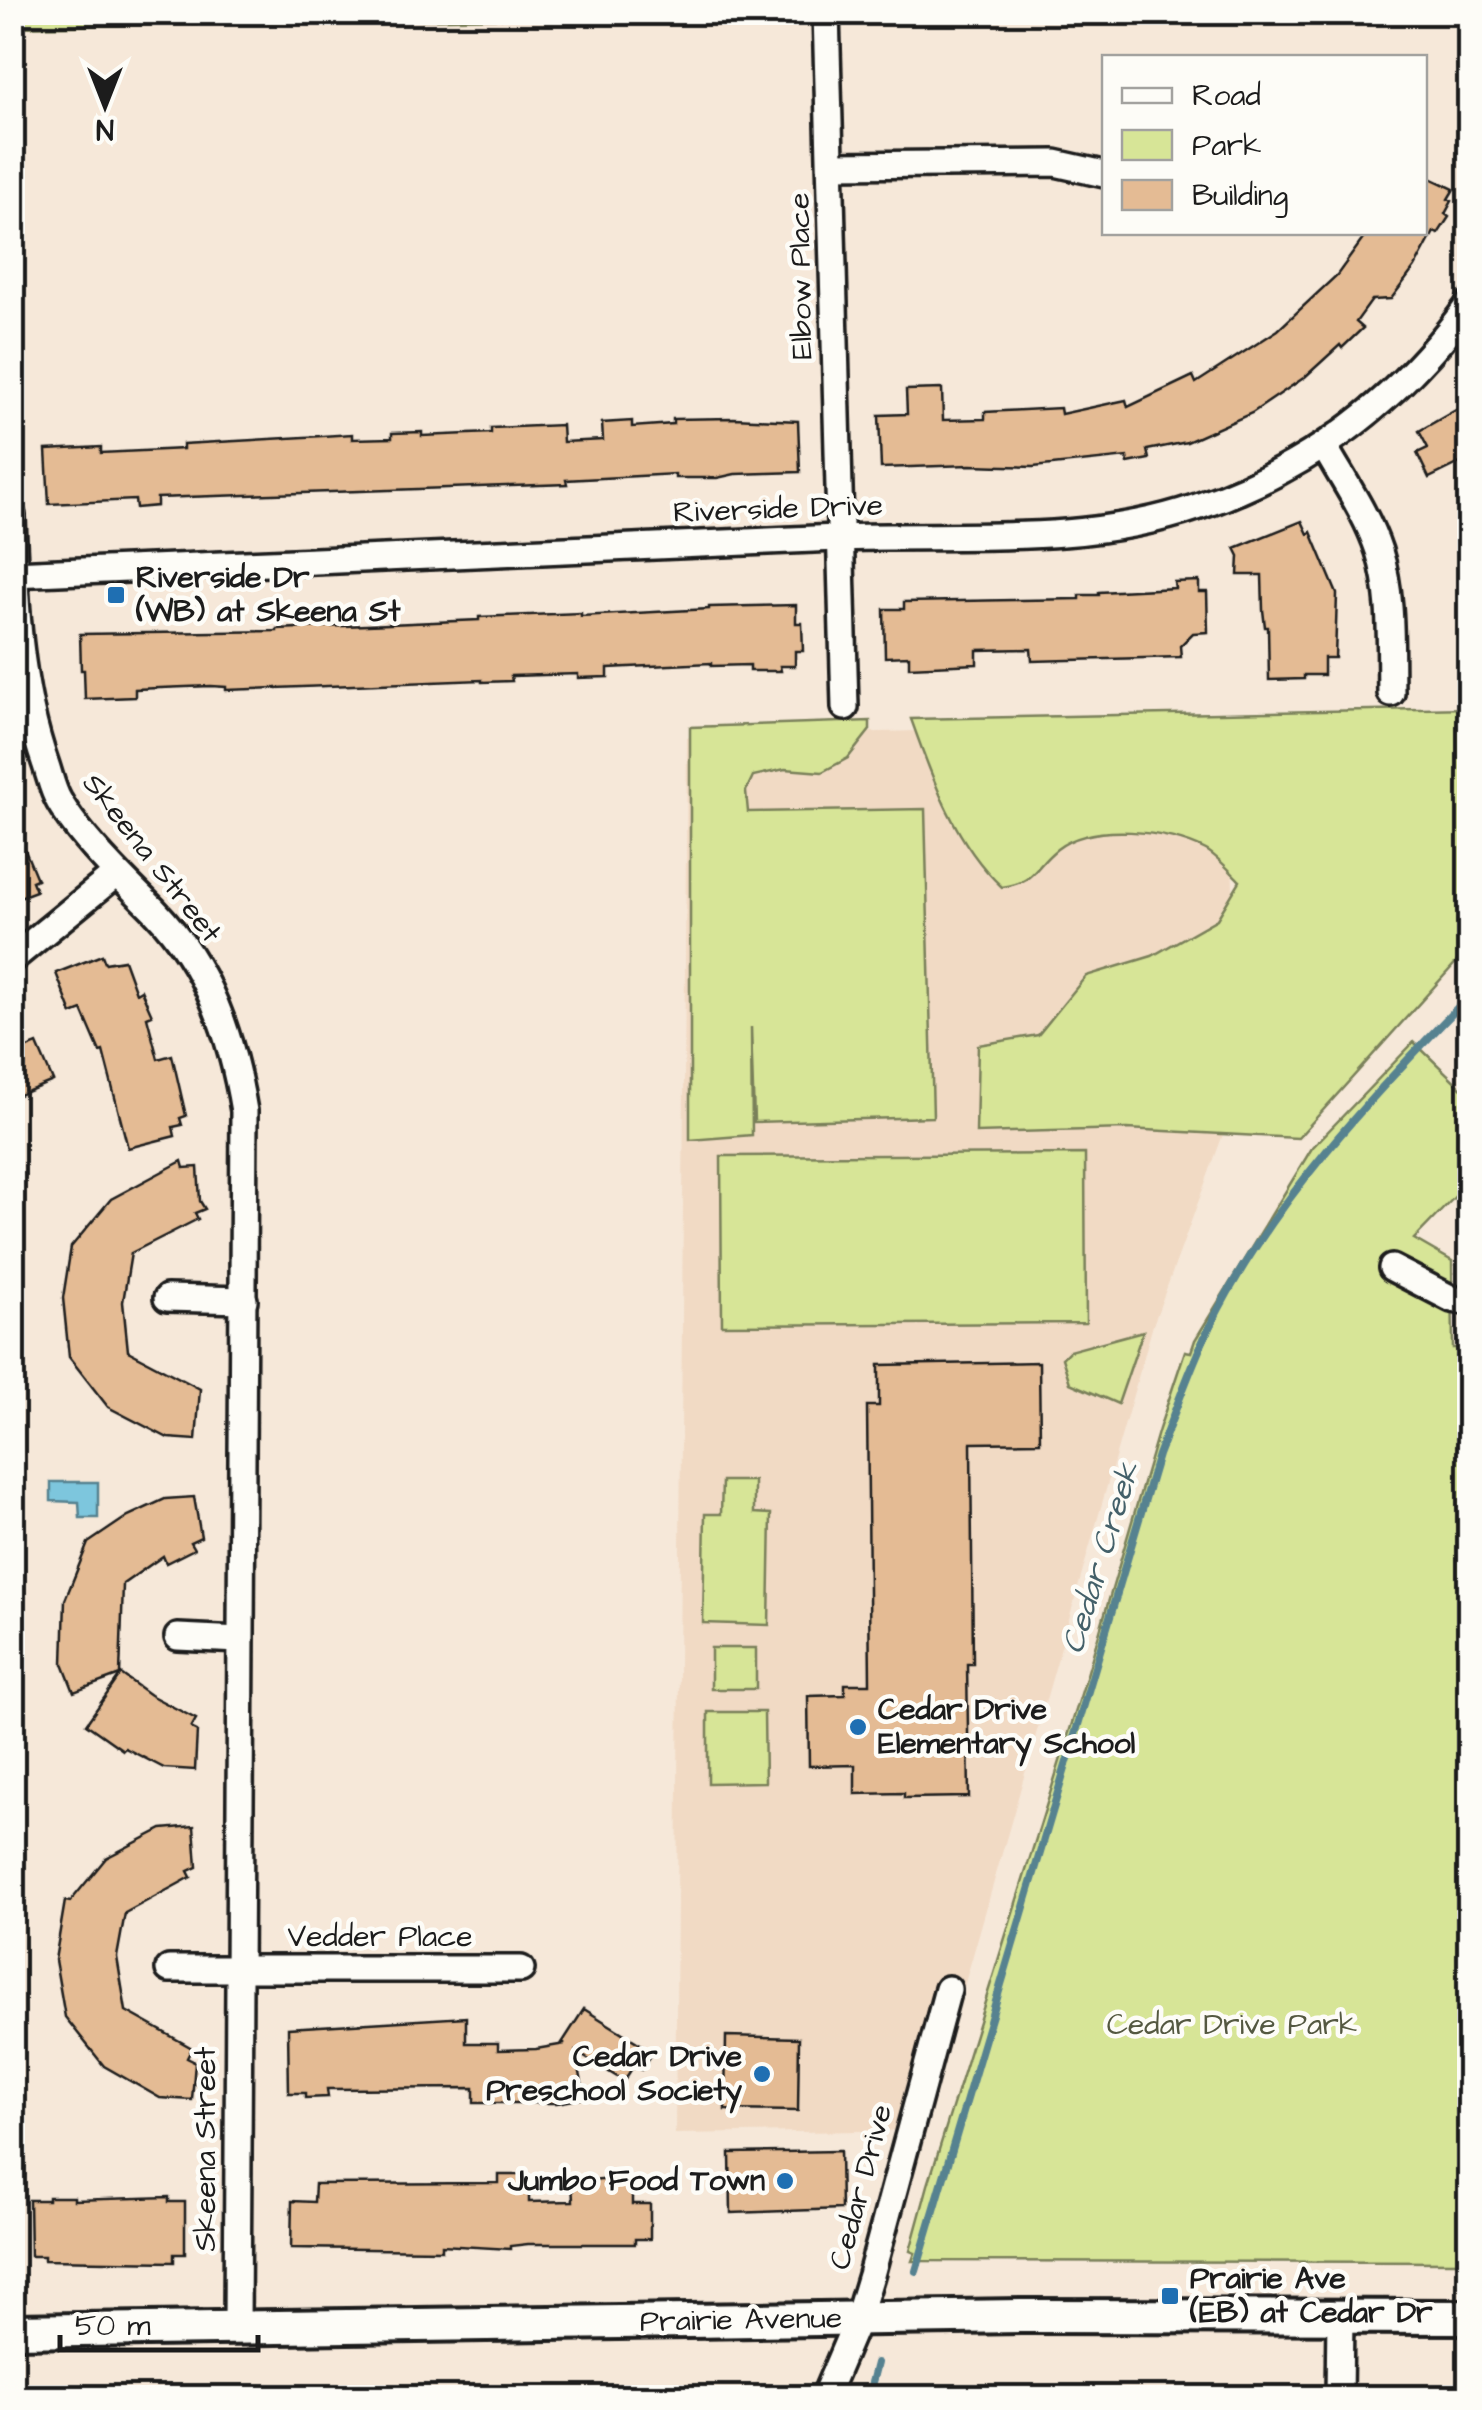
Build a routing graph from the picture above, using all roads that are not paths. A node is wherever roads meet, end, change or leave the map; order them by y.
1 (826, 12) edge
2 (830, 165) junction
3 (1102, 174) edge
4 (1470, 303) edge
5 (1324, 446) junction
6 (12, 516) edge
7 (841, 538) junction
8 (13, 574) edge
9 (1391, 693) dead end
10 (846, 707) dead end
11 (116, 874) junction
12 (12, 960) edge
13 (1392, 1268) dead end
14 (167, 1298) dead end
15 (244, 1300) junction
16 (1470, 1302) edge
17 (178, 1637) dead end
18 (240, 1640) junction
19 (169, 1969) dead end
20 (522, 1969) dead end
21 (239, 1971) junction
22 (948, 1988) dead end
23 (1340, 2316) junction
24 (1470, 2316) edge
25 (858, 2318) junction
26 (238, 2328) junction
27 (12, 2332) edge
28 (824, 2398) edge
29 (1339, 2398) edge

1 - 2 street, Elbow Place
2 - 3 street
2 - 7 street, Elbow Place
4 - 5 street, Riverside Drive
5 - 7 street, Riverside Drive
5 - 9 street
6 - 8 street, Skeena Street
7 - 8 street, Riverside Drive
7 - 10 street, Elbow Place
8 - 11 street, Skeena Street
11 - 12 street
11 - 15 street, Skeena Street
13 - 16 street
14 - 15 street
15 - 18 street, Skeena Street
17 - 18 street
18 - 21 street, Skeena Street
19 - 21 street
20 - 21 street, Vedder Place
21 - 26 street, Skeena Street
22 - 25 street, Cedar Drive
23 - 24 main road, Prairie Avenue
23 - 25 main road, Prairie Avenue
23 - 29 street
25 - 26 main road, Prairie Avenue
25 - 28 street, Cedar Drive
26 - 27 main road, Prairie Avenue

